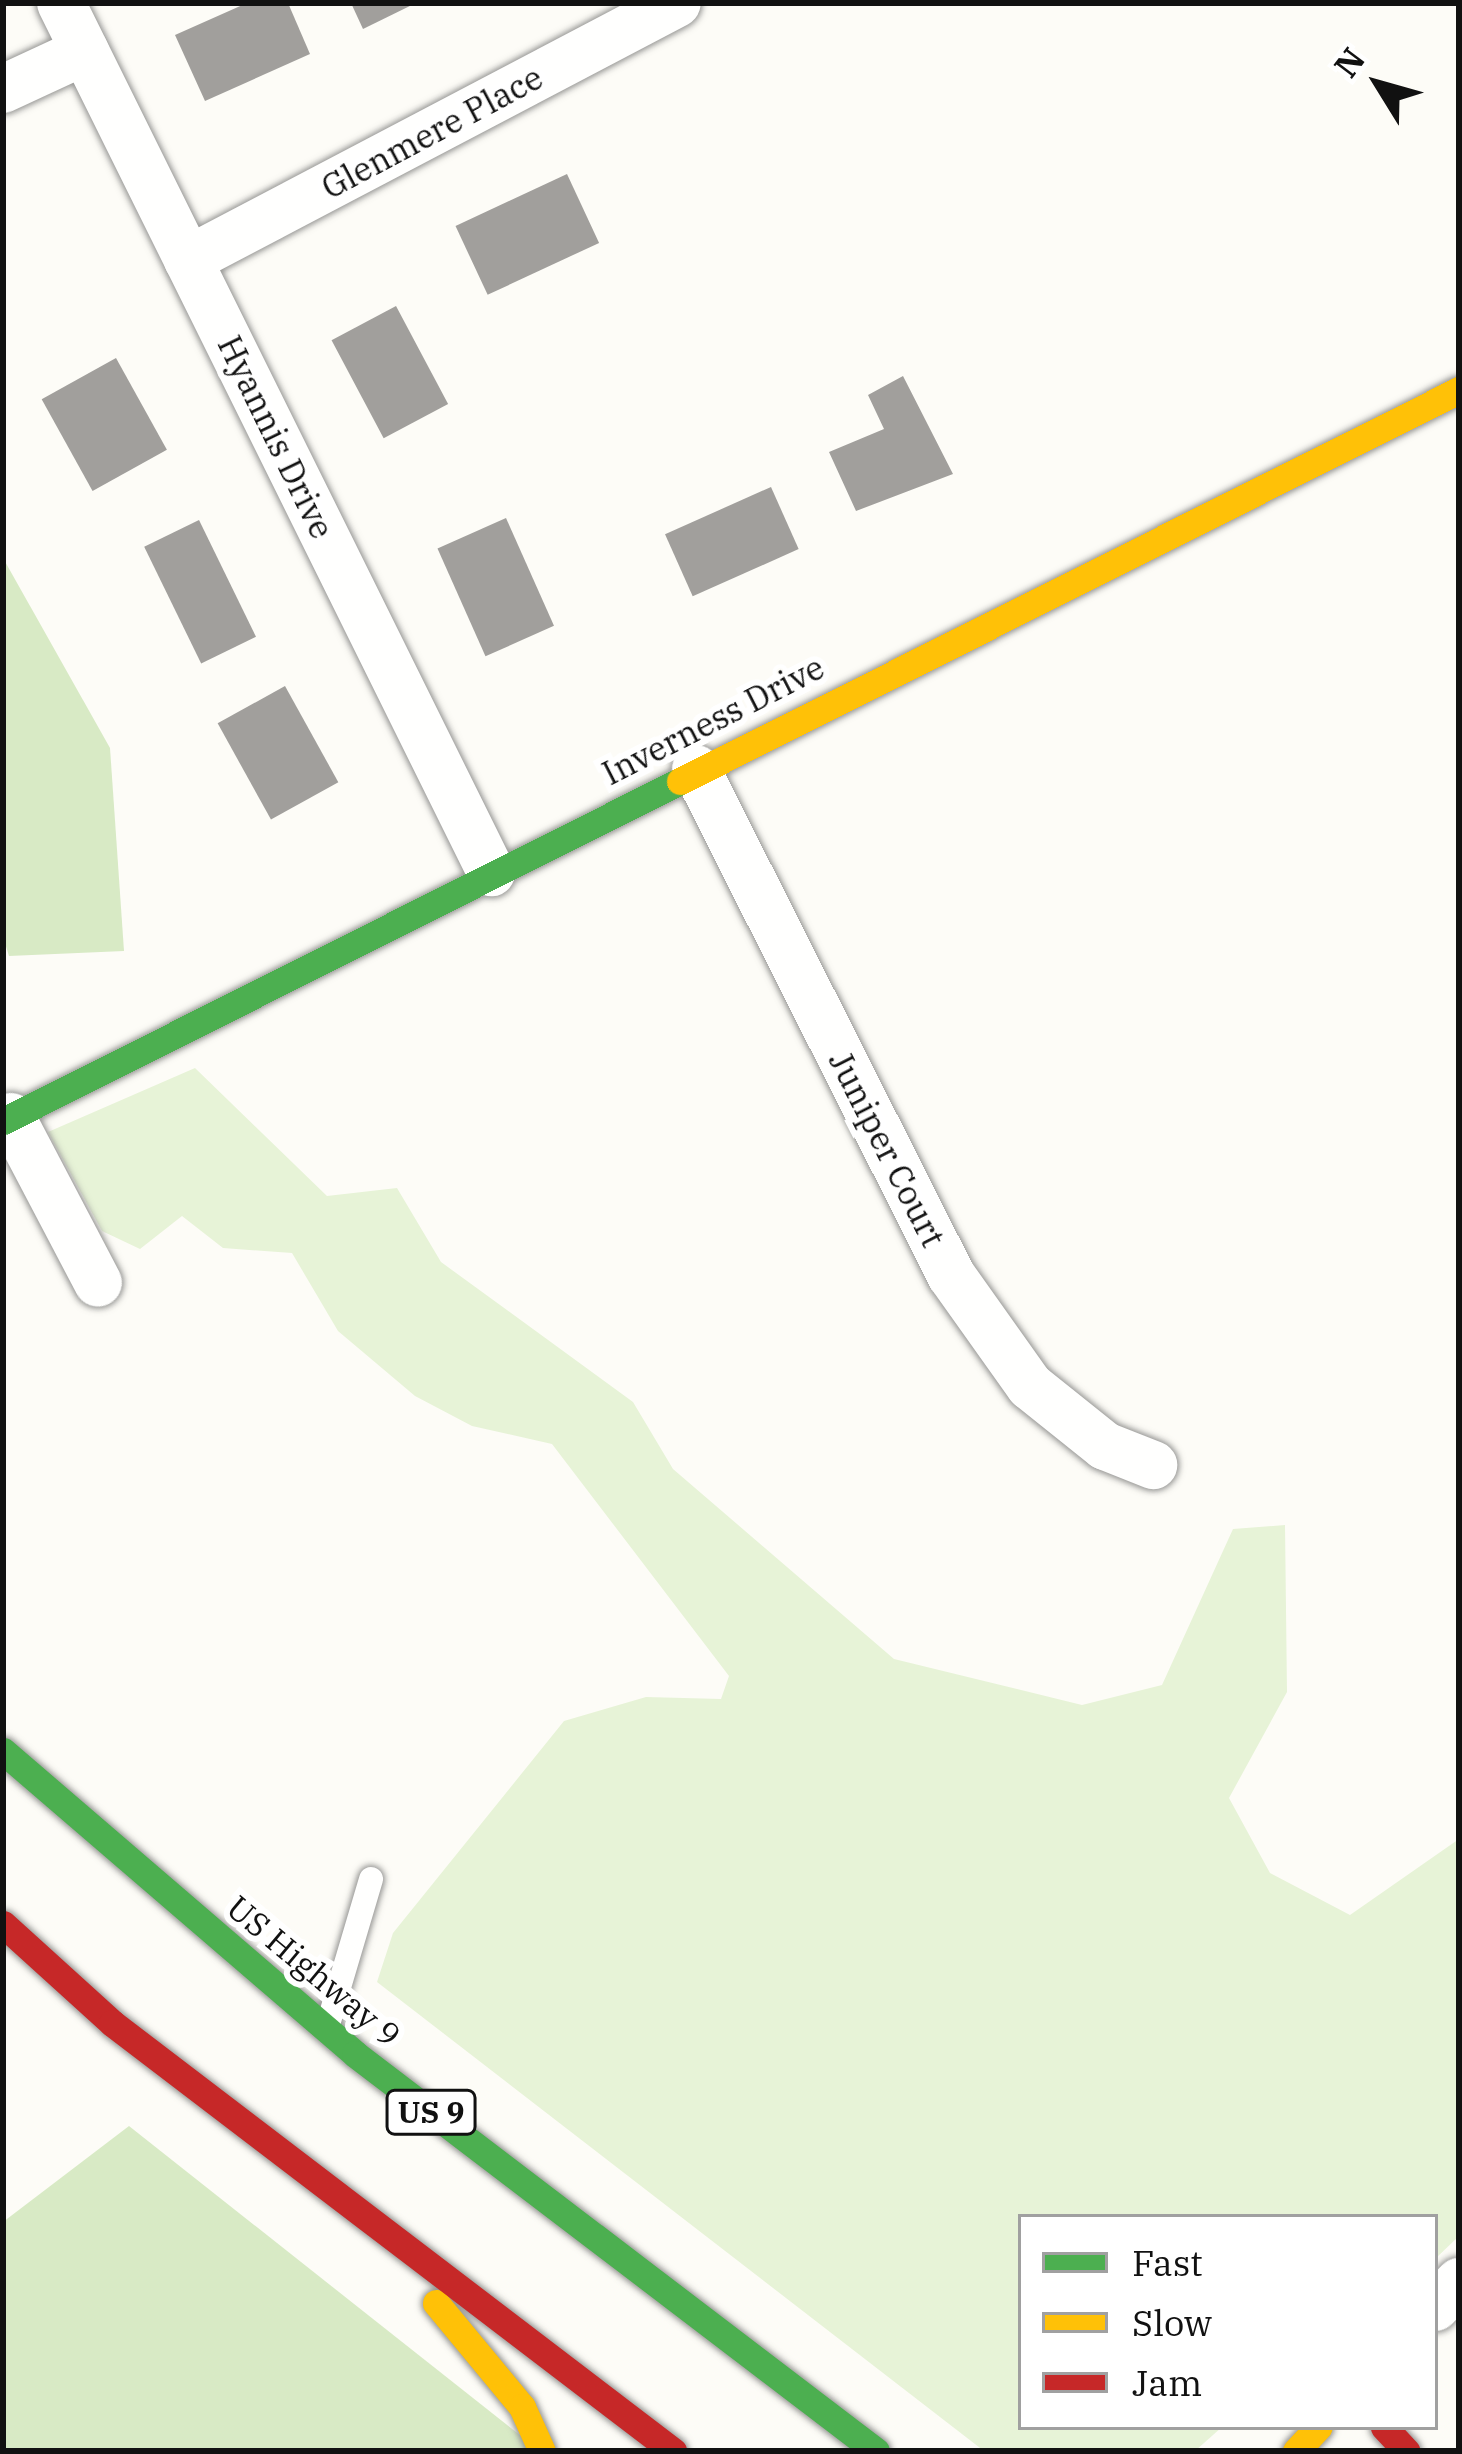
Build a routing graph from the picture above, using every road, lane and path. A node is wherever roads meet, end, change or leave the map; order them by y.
1 (61, 3) edge
2 (677, 3) edge
3 (85, 51) junction
4 (3, 88) edge
5 (188, 260) junction
6 (1459, 390) edge
7 (696, 769) junction
8 (491, 872) junction
9 (7, 1119) edge
10 (98, 1283) dead end
11 (1153, 1465) dead end
12 (3, 1751) edge
13 (371, 1879) dead end
14 (3, 1924) edge
15 (326, 2030) junction
16 (338, 2192) junction
17 (542, 2451) edge
18 (673, 2451) edge
19 (876, 2451) edge

1 - 3 street, Hyannis Drive
2 - 5 street, Glenmere Place
3 - 4 street
3 - 5 street, Hyannis Drive
5 - 8 street, Hyannis Drive
6 - 7 main road, Inverness Drive
7 - 8 main road, Inverness Drive
7 - 11 street, Juniper Court
8 - 9 main road, Inverness Drive
9 - 10 street
12 - 15 main road, US Highway 9 / US 9
13 - 15 lane
14 - 16 main road
15 - 19 main road, US Highway 9 / US 9
16 - 17 main road
16 - 18 main road

